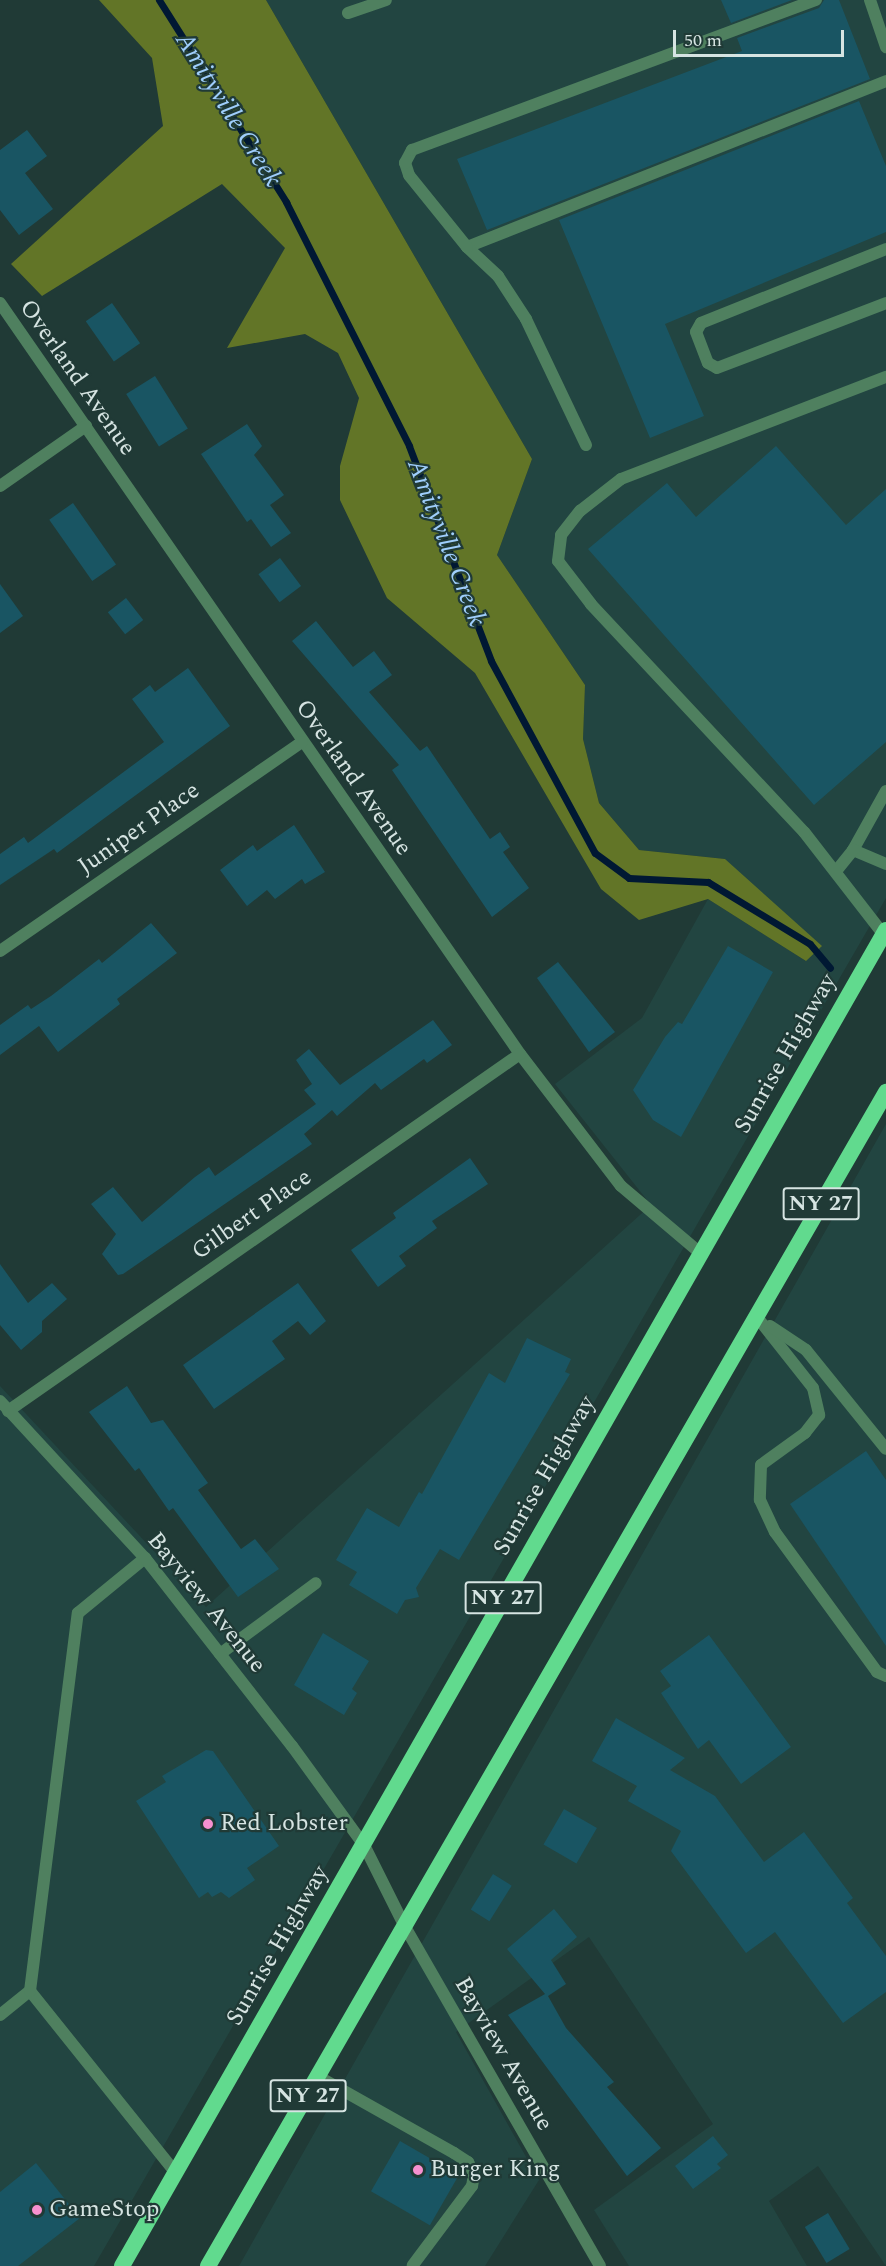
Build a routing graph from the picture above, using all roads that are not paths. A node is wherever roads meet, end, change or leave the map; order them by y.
1 (386, 0) edge
2 (816, 0) edge
3 (870, 0) edge
4 (348, 13) dead end
5 (886, 47) edge
6 (886, 81) edge
7 (467, 247) junction
8 (886, 249) edge
9 (0, 303) edge
10 (886, 303) edge
11 (886, 377) edge
12 (86, 426) junction
13 (586, 444) dead end
14 (0, 486) edge
15 (302, 742) junction
16 (886, 792) edge
17 (853, 850) junction
18 (886, 864) edge
19 (837, 870) junction
20 (885, 933) edge
21 (0, 951) edge
22 (520, 1054) junction
23 (886, 1092) edge
24 (699, 1252) junction
25 (757, 1317) junction
26 (0, 1401) edge
27 (8, 1411) junction
28 (886, 1449) edge
29 (145, 1558) junction
30 (316, 1583) dead end
31 (220, 1654) junction
32 (886, 1676) edge
33 (364, 1845) junction
34 (404, 1925) junction
35 (30, 1991) junction
36 (0, 2015) edge
37 (319, 2077) junction
38 (176, 2172) junction
39 (413, 2265) edge
40 (122, 2266) edge
41 (208, 2266) edge
42 (600, 2266) edge

1 - 4 street
2 - 7 street
3 - 5 street
6 - 7 street
7 - 13 street
8 - 10 street
9 - 12 street, Overland Avenue
11 - 19 street
12 - 14 street
12 - 15 street, Overland Avenue
15 - 21 street, Juniper Place
15 - 22 street, Overland Avenue
16 - 17 street
17 - 18 street
17 - 19 street
19 - 20 street
20 - 24 highway, Sunrise Highway / NY 27
22 - 24 street, Overland Avenue
22 - 27 street, Gilbert Place
23 - 25 highway, NY 27
24 - 33 highway, Sunrise Highway / NY 27
25 - 28 street
25 - 32 street
25 - 34 highway, NY 27
26 - 27 street, Bayview Avenue
27 - 29 street, Bayview Avenue
29 - 31 street, Bayview Avenue
29 - 35 street
30 - 31 street
31 - 33 street, Bayview Avenue
33 - 34 street, Bayview Avenue
33 - 38 highway, Sunrise Highway / NY 27
34 - 37 highway, NY 27
34 - 42 street, Bayview Avenue
35 - 36 street
35 - 38 street
37 - 39 street
37 - 41 highway, NY 27
38 - 40 highway, Sunrise Highway / NY 27

